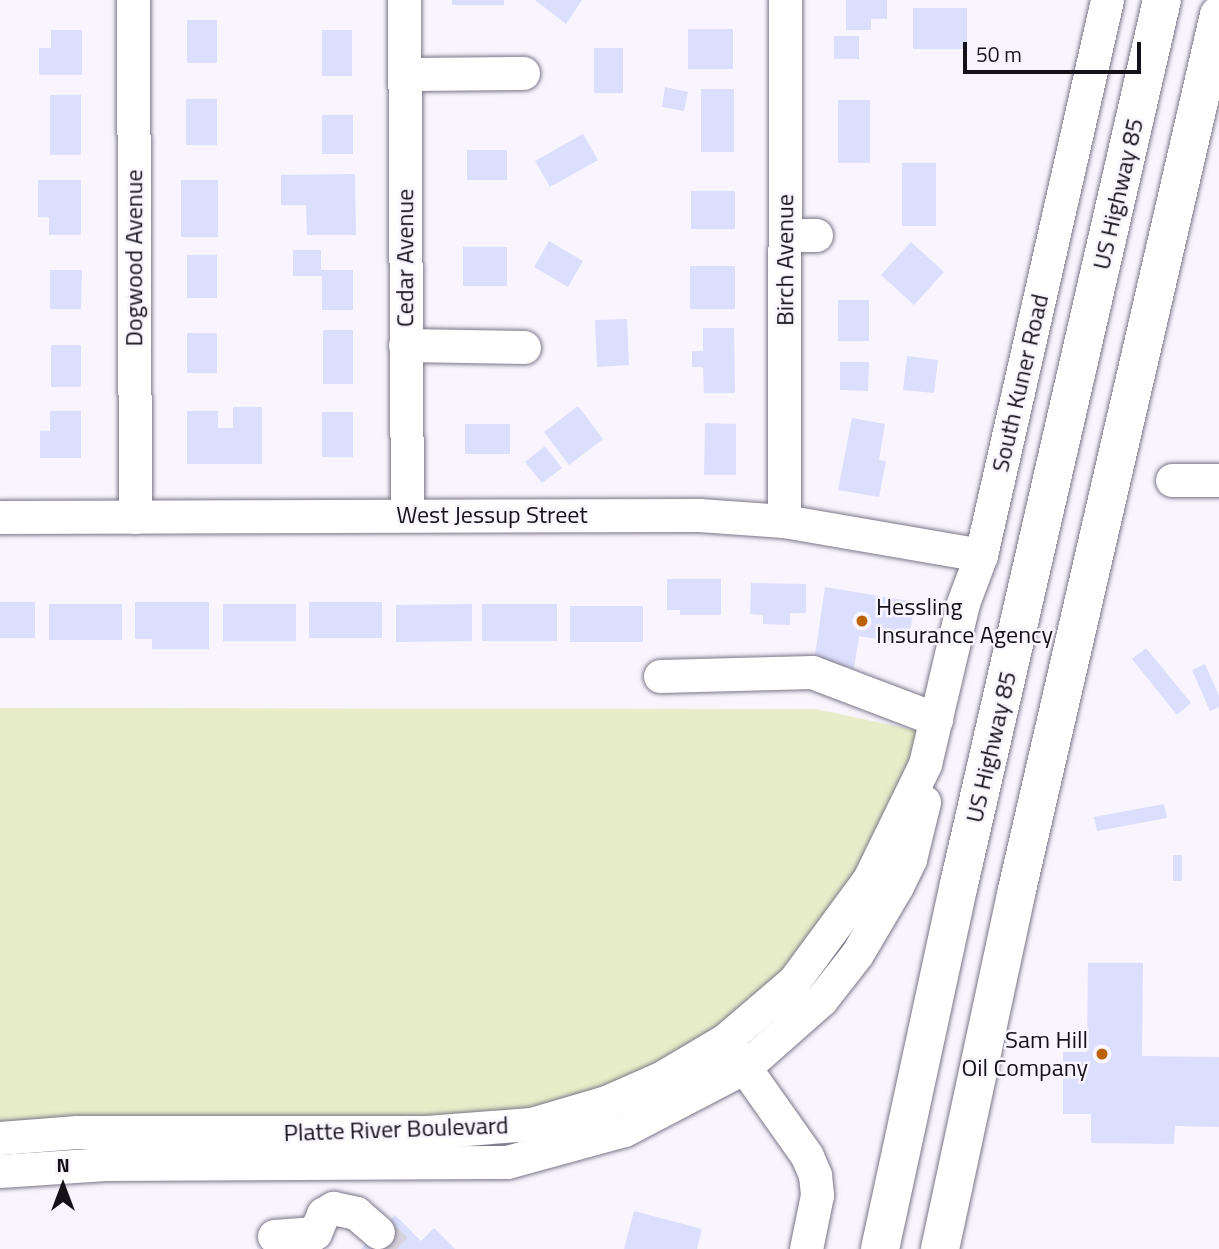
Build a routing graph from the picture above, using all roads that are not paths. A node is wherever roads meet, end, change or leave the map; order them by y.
1 (133, 0) edge
2 (404, 0) edge
3 (785, 0) edge
4 (1107, 0) edge
5 (1162, 0) edge
6 (1219, 15) edge
7 (523, 73) dead end
8 (405, 74) junction
9 (405, 345) junction
10 (524, 347) dead end
11 (1172, 480) dead end
12 (1219, 481) edge
13 (407, 515) junction
14 (0, 517) edge
15 (135, 517) junction
16 (784, 520) junction
17 (981, 555) junction
18 (660, 676) dead end
19 (936, 719) junction
20 (926, 764) junction
21 (725, 1040) junction
22 (745, 1067) junction
23 (0, 1138) edge
24 (0, 1171) edge
25 (379, 1232) tunnel mouth
26 (274, 1236) dead end
27 (319, 1241) edge
28 (806, 1249) edge
29 (880, 1249) edge
30 (940, 1249) edge

1 - 15 street, Dogwood Avenue
2 - 8 street, Cedar Avenue
3 - 16 street, Birch Avenue
4 - 17 street, South Kuner Road
5 - 29 highway, US Highway 85
6 - 30 highway
7 - 8 street
8 - 9 street, Cedar Avenue
9 - 10 street
9 - 13 street, Cedar Avenue
11 - 12 street
13 - 15 street, West Jessup Street
13 - 16 street, West Jessup Street
14 - 15 street, West Jessup Street
16 - 17 street, West Jessup Street
17 - 19 street, South Kuner Road
18 - 19 street
19 - 20 street, South Kuner Road
20 - 21 street, Platte River Boulevard
20 - 22 street, Platte River Boulevard
21 - 22 street
21 - 23 street, Platte River Boulevard
22 - 24 street, Platte River Boulevard
22 - 28 street
25 - 27 street
26 - 27 street

